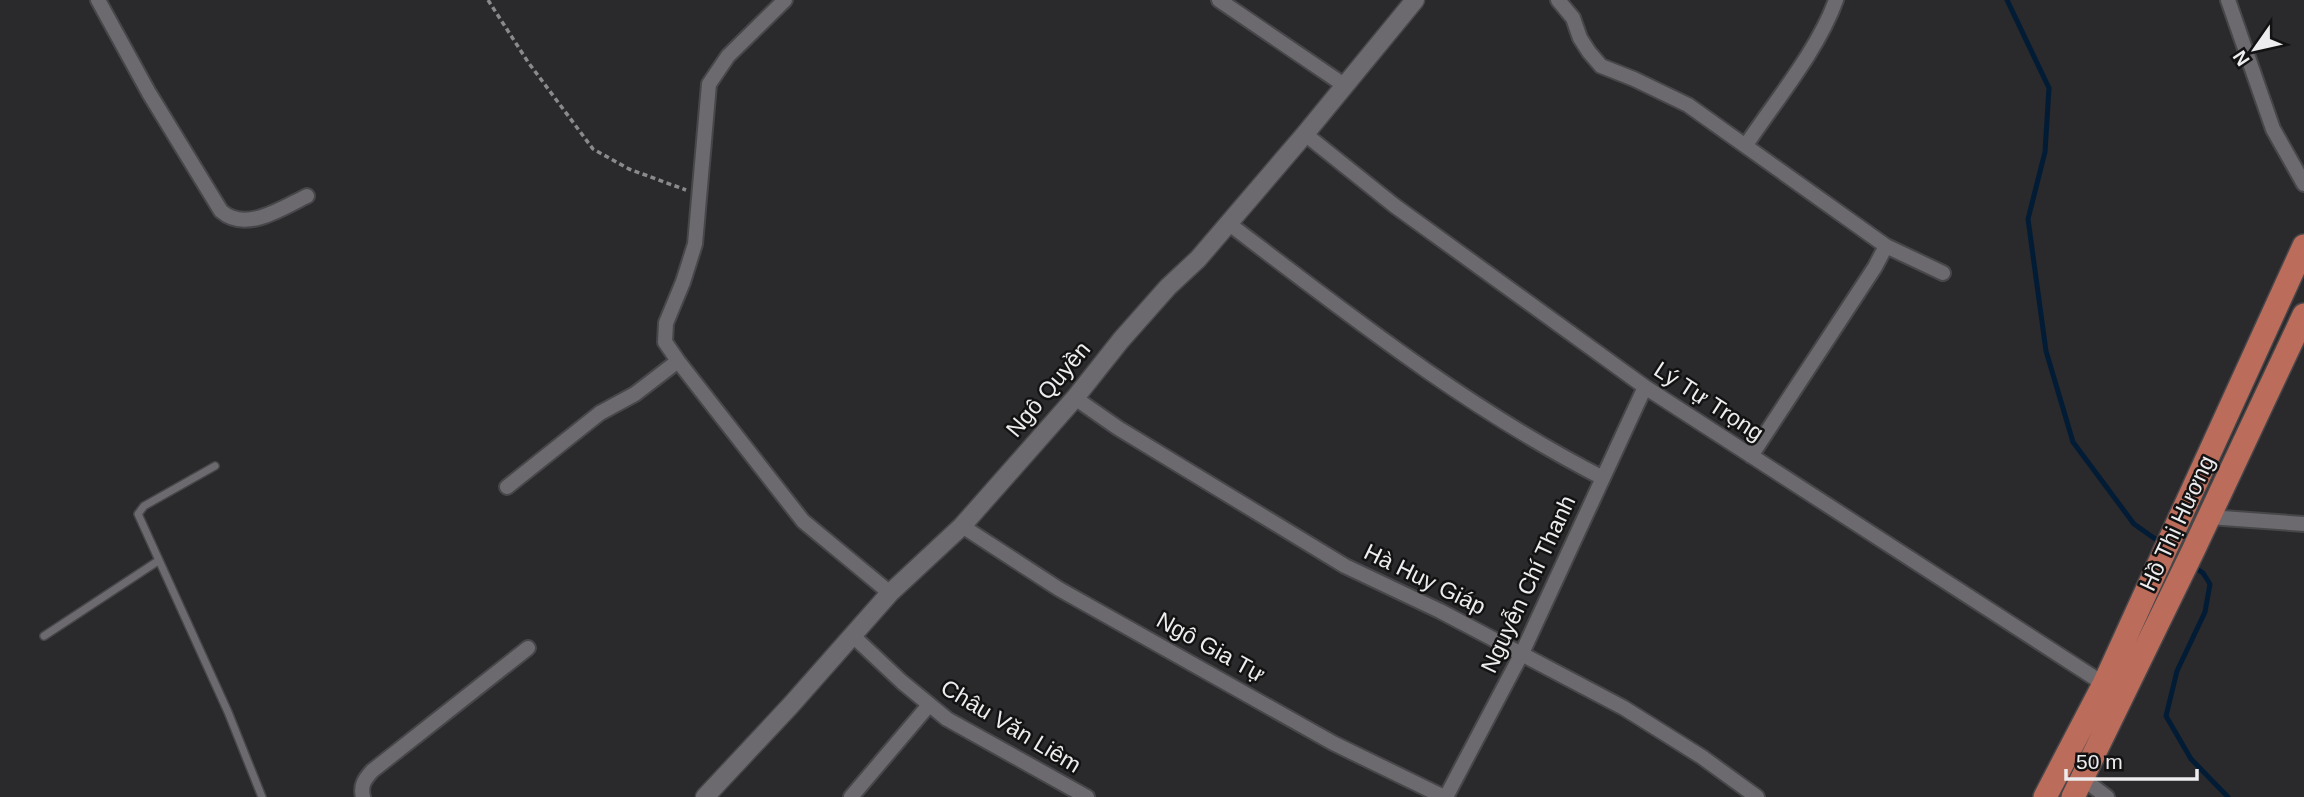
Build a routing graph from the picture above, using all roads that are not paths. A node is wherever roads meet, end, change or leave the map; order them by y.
1 (98, 0) edge
2 (785, 0) edge
3 (1219, 0) edge
4 (1415, 0) edge
5 (1558, 0) edge
6 (1836, 0) edge
7 (2228, 0) edge
8 (1344, 85) junction
9 (1306, 134) junction
10 (1746, 145) junction
11 (2304, 184) edge
12 (307, 196) dead end
13 (1228, 223) junction
14 (1886, 246) junction
15 (2304, 246) edge
16 (1943, 273) dead end
17 (2304, 315) edge
18 (678, 360) junction
19 (1645, 387) junction
20 (1074, 398) junction
21 (1751, 456) junction
22 (215, 466) dead end
23 (1603, 478) junction
24 (507, 486) dead end
25 (2209, 517) junction
26 (2304, 524) edge
27 (962, 526) junction
28 (158, 561) junction
29 (890, 593) junction
30 (852, 635) junction
31 (44, 636) dead end
32 (528, 648) dead end
33 (1522, 653) junction
34 (2104, 684) junction
35 (929, 705) junction
36 (2077, 788) edge
37 (262, 797) edge
38 (363, 797) edge
39 (705, 797) edge
40 (851, 797) edge
41 (1087, 797) edge
42 (1445, 797) edge
43 (1757, 797) edge
44 (2045, 797) edge
45 (2107, 797) edge

1 - 12 street
2 - 18 street
3 - 8 street
4 - 8 street, Ngô Quyền
5 - 10 street
6 - 10 street
7 - 11 street
8 - 9 street, Ngô Quyền
9 - 13 street, Ngô Quyền
9 - 19 street, Lý Tự Trọng
10 - 14 street
13 - 20 street, Ngô Quyền
13 - 23 street
14 - 16 street
14 - 21 street
15 - 34 main road, Hồ Thị Hương
17 - 25 main road, Hồ Thị Hương
18 - 24 street
18 - 29 street
19 - 21 street, Lý Tự Trọng
19 - 23 street, Nguyễn Chí Thanh
20 - 27 street, Ngô Quyền
20 - 33 street, Hà Huy Giáp
21 - 34 street, Lý Tự Trọng
22 - 28 lane
23 - 33 street, Nguyễn Chí Thanh
25 - 26 street
25 - 36 main road, Hồ Thị Hương
27 - 29 street, Ngô Quyền
27 - 42 street, Ngô Gia Tự
28 - 31 lane
28 - 37 lane
29 - 30 street, Ngô Quyền
30 - 35 street, Châu Văn Liêm
30 - 39 street, Ngô Quyền
32 - 38 street
33 - 42 street, Nguyễn Chí Thanh
33 - 43 street, Hà Huy Giáp
34 - 44 main road, Hồ Thị Hương
35 - 40 street
35 - 41 street, Châu Văn Liêm
36 - 45 street

